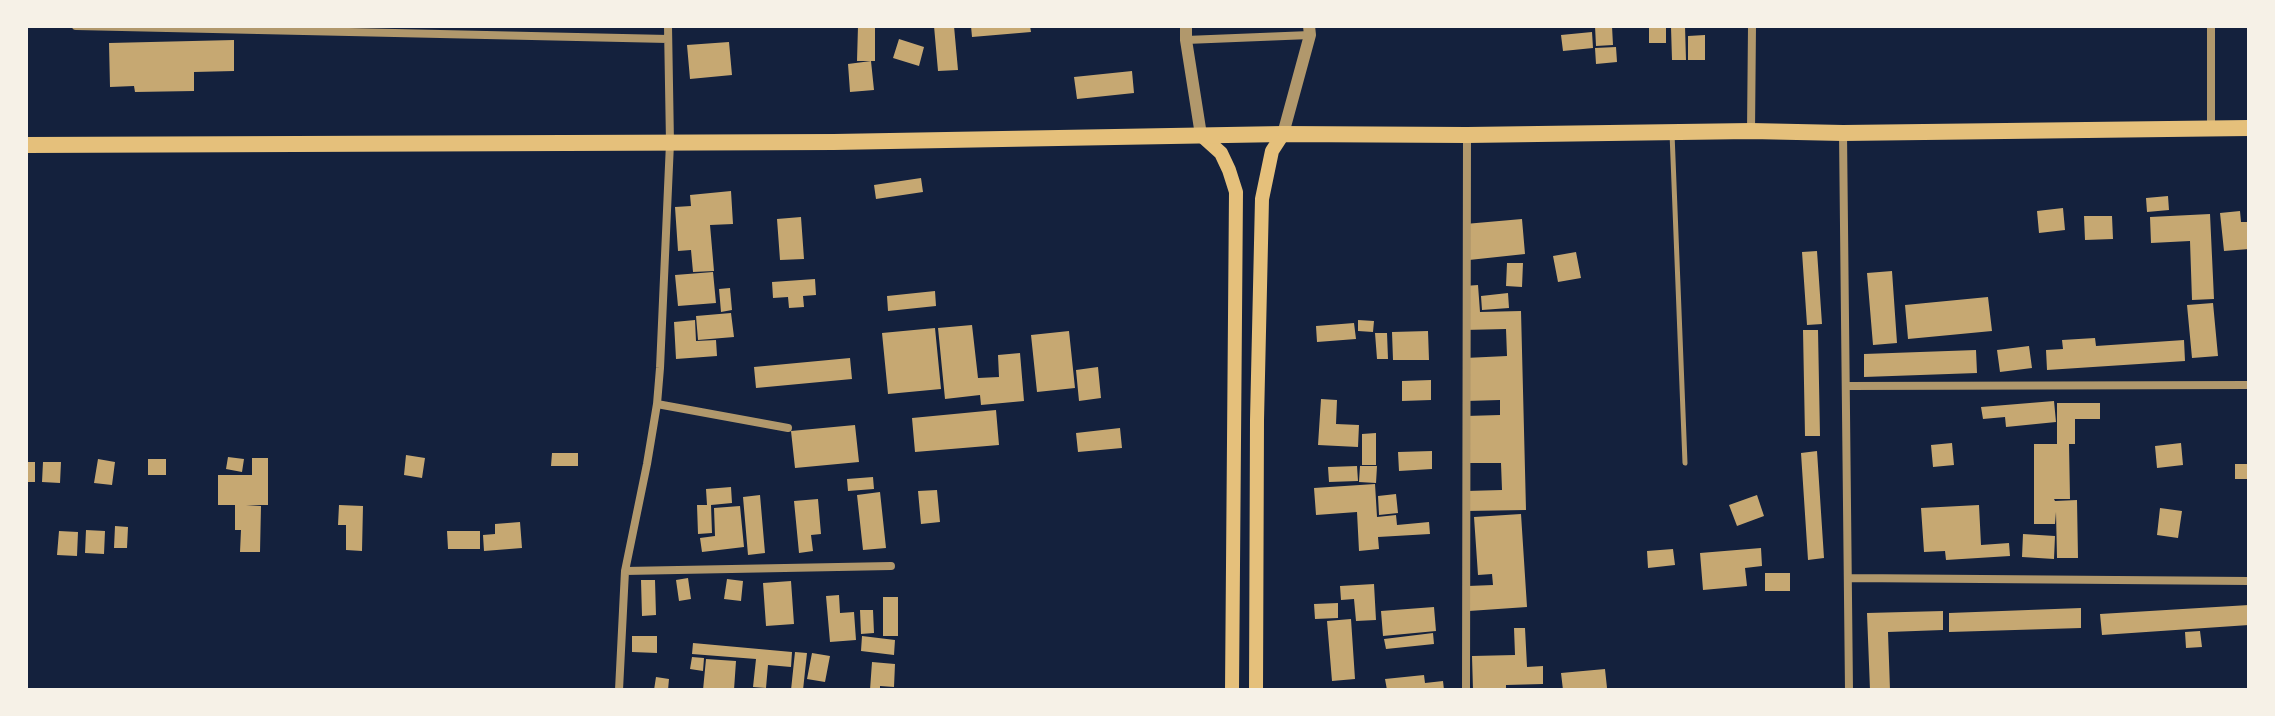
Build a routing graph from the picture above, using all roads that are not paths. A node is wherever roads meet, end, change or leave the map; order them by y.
1 (76, 26) edge
2 (668, 26) edge
3 (1186, 26) edge
4 (1752, 26) edge
5 (2211, 26) edge
6 (1310, 31) edge
7 (668, 39) junction
8 (1186, 40) junction
9 (2211, 128) junction
10 (2249, 128) edge
11 (1751, 131) junction
12 (1672, 132) junction
13 (1843, 133) junction
14 (1283, 134) junction
15 (1201, 135) junction
16 (1467, 135) junction
17 (670, 143) junction
18 (26, 145) edge
19 (2249, 385) edge
20 (1847, 386) junction
21 (657, 404) junction
22 (788, 428) dead end
23 (1685, 463) dead end
24 (891, 566) dead end
25 (625, 571) junction
26 (1849, 578) junction
27 (2249, 581) edge
28 (619, 690) edge
29 (1232, 690) edge
30 (1256, 690) edge
31 (1466, 690) edge
32 (1848, 690) edge

1 - 7 street
2 - 7 street
3 - 8 street
4 - 11 street
5 - 9 street
6 - 8 street
6 - 14 street
7 - 17 street
8 - 15 street
9 - 10 highway
9 - 13 highway
11 - 12 highway
11 - 13 highway
12 - 16 highway
12 - 23 lane
13 - 20 street
14 - 15 highway
14 - 16 highway
14 - 30 main road
15 - 17 highway
15 - 29 main road
16 - 31 street
17 - 18 highway
17 - 21 street
19 - 20 street
20 - 26 street
21 - 22 street
21 - 25 street
24 - 25 street
25 - 28 street
26 - 27 street
26 - 32 street

